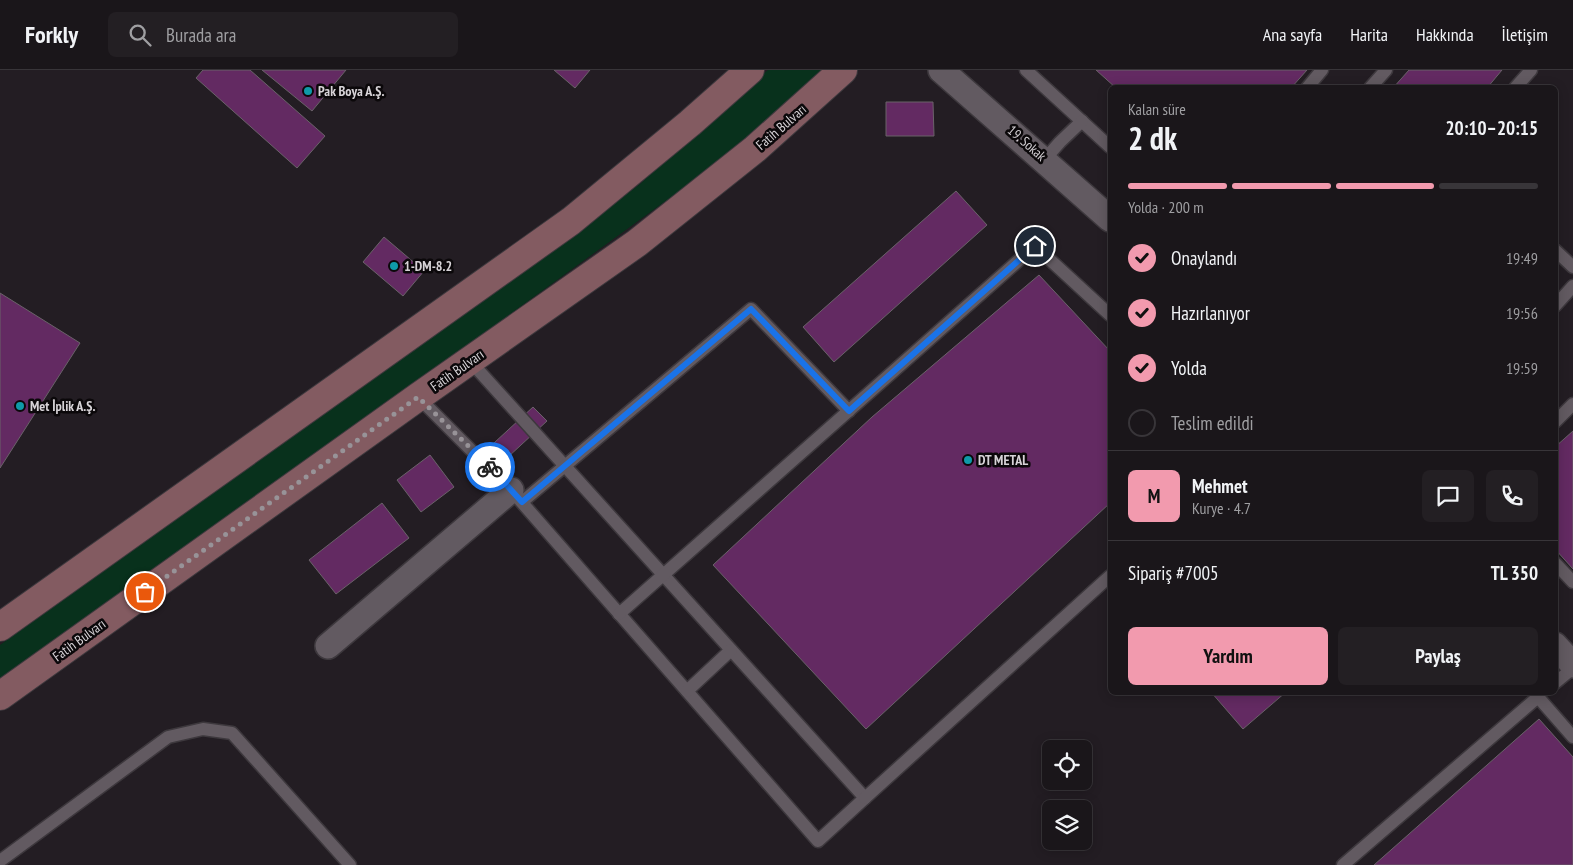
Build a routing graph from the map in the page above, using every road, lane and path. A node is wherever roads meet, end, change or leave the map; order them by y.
1 (750, 70) edge
2 (942, 70) edge
3 (1026, 70) edge
4 (1322, 70) edge
5 (1386, 70) edge
6 (1531, 70) edge
7 (836, 76) edge
8 (1309, 85) edge
9 (1373, 85) edge
10 (1518, 85) edge
11 (1082, 121) junction
12 (1108, 145) edge
13 (1045, 159) junction
14 (1108, 216) edge
15 (1558, 253) edge
16 (1573, 267) edge
17 (1573, 286) edge
18 (1558, 303) edge
19 (1108, 313) edge
20 (470, 361) junction
21 (418, 397) junction
22 (1573, 404) edge
23 (849, 411) junction
24 (1558, 419) edge
25 (566, 468) junction
26 (517, 496) junction
27 (1558, 566) edge
28 (663, 575) junction
29 (1108, 578) edge
30 (1573, 582) edge
31 (619, 614) junction
32 (0, 628) edge
33 (328, 646) dead end
34 (731, 650) junction
35 (1558, 650) edge
36 (1573, 667) edge
37 (1558, 680) edge
38 (687, 691) junction
39 (1541, 695) edge
40 (0, 696) edge
41 (1573, 737) edge
42 (865, 798) junction
43 (0, 861) edge
44 (350, 865) edge
45 (1343, 865) edge

1 - 32 main road
2 - 13 street, 19. Sokak
3 - 11 lane
4 - 8 lane
5 - 9 lane
6 - 10 lane
7 - 20 main road, Fatih Bulvarı
11 - 12 lane
11 - 13 lane
13 - 14 street, 19. Sokak
15 - 16 lane
17 - 18 lane
19 - 23 lane
20 - 21 main road, Fatih Bulvarı
20 - 25 lane
21 - 26 lane
21 - 40 main road, Fatih Bulvarı
22 - 24 lane
23 - 25 lane
23 - 28 lane
25 - 26 lane
25 - 28 lane
26 - 31 lane
26 - 33 street
27 - 30 lane
28 - 31 lane
28 - 34 lane
29 - 42 lane
31 - 38 lane
34 - 38 lane
34 - 42 lane
35 - 36 street
36 - 37 lane
38 - 42 lane
39 - 41 lane
39 - 45 lane
43 - 44 lane

